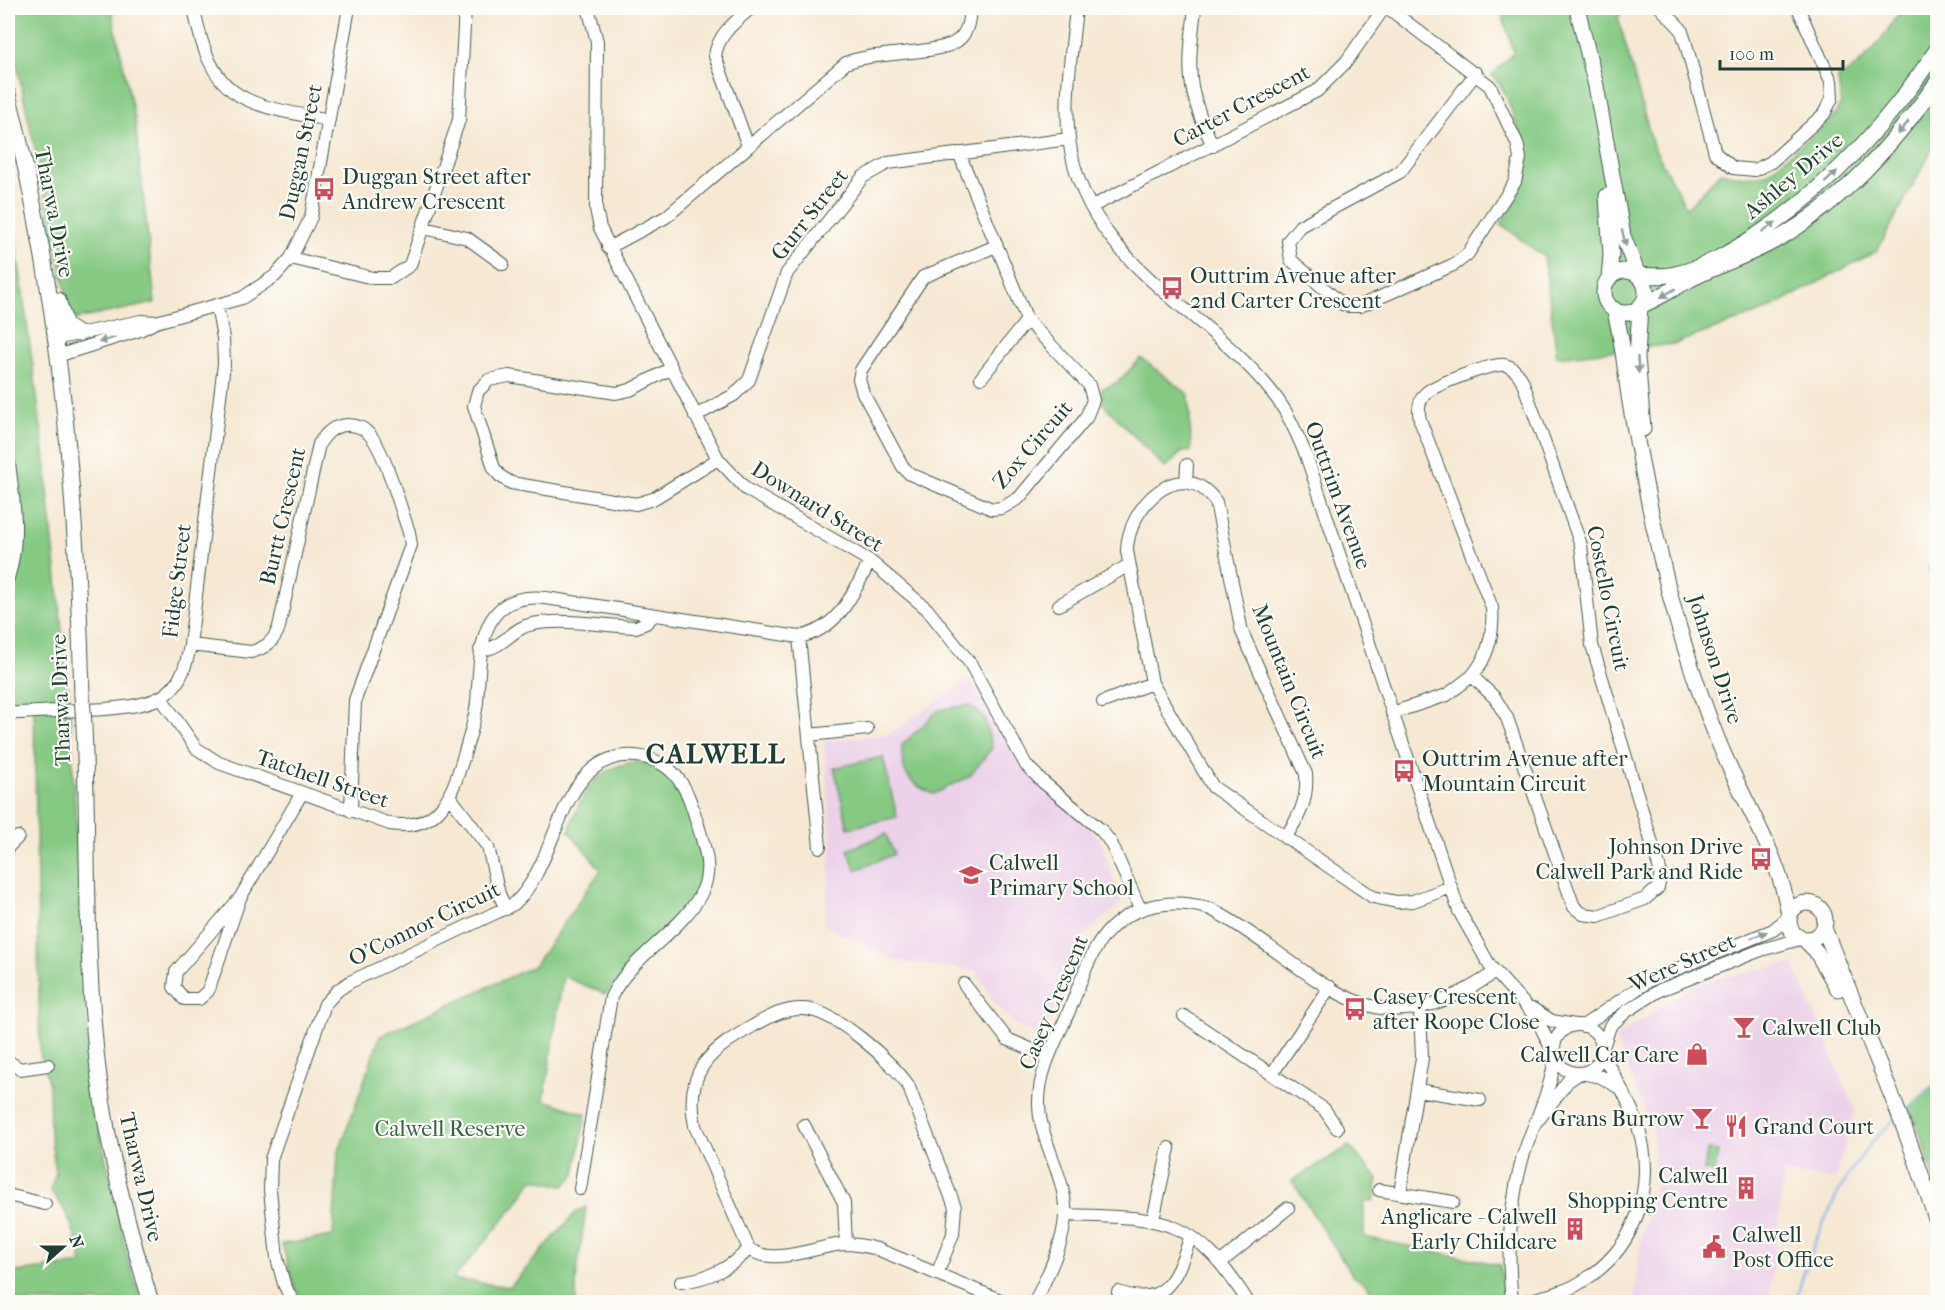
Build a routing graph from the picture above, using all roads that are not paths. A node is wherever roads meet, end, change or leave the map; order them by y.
1 (194, 8) edge
2 (349, 8) edge
3 (465, 8) edge
4 (588, 8) edge
5 (751, 8) edge
6 (970, 8) edge
7 (1076, 8) edge
8 (1195, 8) edge
9 (1384, 8) edge
10 (1388, 8) edge
11 (1576, 8) edge
12 (1661, 8) edge
13 (1798, 8) edge
14 (1938, 48) edge
15 (1476, 74) junction
16 (1938, 81) edge
17 (8, 94) edge
18 (329, 120) junction
19 (1069, 139) junction
20 (1605, 139) junction
21 (748, 146) junction
22 (1213, 146) junction
23 (959, 153) junction
24 (1090, 207) junction
25 (424, 228) junction
26 (38, 241) junction
27 (996, 246) junction
28 (608, 248) junction
29 (291, 258) junction
30 (502, 264) dead end
31 (1638, 275) junction
32 (1609, 279) junction
33 (217, 306) junction
34 (1640, 306) junction
35 (1614, 309) junction
36 (1027, 320) junction
37 (156, 322) junction
38 (78, 334) junction
39 (54, 339) junction
40 (57, 356) junction
41 (670, 369) junction
42 (981, 378) dead end
43 (695, 416) junction
44 (8, 456) edge
45 (718, 459) junction
46 (1187, 465) dead end
47 (1644, 471) junction
48 (1186, 482) junction
49 (9, 484) edge
50 (870, 561) junction
51 (1129, 565) junction
52 (8, 578) edge
53 (1059, 605) dead end
54 (654, 615) junction
55 (799, 637) junction
56 (190, 645) junction
57 (480, 650) junction
58 (1472, 676) junction
59 (1152, 684) junction
60 (161, 698) junction
61 (1103, 702) dead end
62 (1392, 713) junction
63 (8, 714) edge
64 (867, 729) dead end
65 (809, 735) junction
66 (302, 793) junction
67 (450, 796) junction
68 (351, 811) junction
69 (18, 837) dead end
70 (1285, 838) junction
71 (8, 847) edge
72 (820, 847) dead end
73 (1770, 853) junction
74 (1451, 887) junction
75 (240, 898) junction
76 (1811, 904) junction
77 (506, 909) junction
78 (1140, 909) junction
79 (1789, 916) junction
80 (1824, 928) junction
81 (1803, 940) junction
82 (1493, 969) junction
83 (964, 984) dead end
84 (1330, 987) junction
85 (1527, 1005) junction
86 (1420, 1009) junction
87 (1185, 1016) dead end
88 (1579, 1026) junction
89 (1872, 1047) junction
90 (1602, 1051) junction
91 (1554, 1054) junction
92 (1049, 1057) junction
93 (8, 1060) edge
94 (48, 1065) dead end
95 (1580, 1073) junction
96 (1272, 1074) junction
97 (1619, 1088) junction
98 (1417, 1090) junction
99 (1480, 1100) dead end
100 (1536, 1124) junction
101 (804, 1125) dead end
102 (1337, 1128) dead end
103 (1170, 1148) dead end
104 (580, 1189) dead end
105 (1379, 1190) dead end
106 (1400, 1193) junction
107 (8, 1195) edge
108 (1453, 1202) dead end
109 (45, 1203) dead end
110 (1288, 1208) dead end
111 (1065, 1215) junction
112 (1153, 1220) junction
113 (1938, 1225) edge
114 (1191, 1236) junction
115 (846, 1244) junction
116 (749, 1249) junction
117 (1221, 1262) junction
118 (937, 1274) junction
119 (681, 1281) dead end
120 (1118, 1292) dead end
121 (151, 1302) edge
122 (293, 1302) edge
123 (1005, 1302) edge
124 (1035, 1302) edge
125 (1248, 1302) edge
126 (1512, 1302) edge
127 (1521, 1302) edge

1 - 18 street
2 - 18 street, Duggan Street
3 - 25 street
4 - 28 street, Downard Street
5 - 21 street
6 - 21 street
7 - 19 street, Outtrim Avenue
8 - 22 street
9 - 22 street, Carter Crescent
10 - 15 street
11 - 20 main road
12 - 13 street
31 -> 14 main road, Ashley Drive
15 - 15 street
16 -> 34 main road, Ashley Drive
17 - 26 main road, Tharwa Drive
18 - 29 street, Duggan Street
19 - 23 street, Gurr Street
19 - 24 street, Outtrim Avenue
20 -> 31 main road
20 - 32 main road
21 - 28 street
22 - 24 street, Carter Crescent
23 - 27 street, Zox Circuit
23 - 43 street, Gurr Street
24 - 62 street, Outtrim Avenue
25 - 29 street
25 - 30 street
26 - 38 main road
26 - 39 main road, Tharwa Drive
27 - 36 street, Zox Circuit
27 - 36 street, Zox Circuit
28 - 41 street, Downard Street
29 - 33 street, Duggan Street
31 - 32 main road
31 - 34 main road
32 - 35 main road
33 - 37 street, Duggan Street
33 - 56 street, Fidge Street
34 - 35 main road
34 -> 47 main road, Johnson Drive
35 - 47 main road, Johnson Drive
36 - 42 street
37 - 38 street, Duggan Street
37 -> 40 street, Duggan Street
38 - 39 street, Duggan Street
39 - 40 main road, Tharwa Drive
40 - 121 main road, Tharwa Drive, bridge
41 - 43 street, Downard Street
41 - 45 street
43 - 45 street, Downard Street
44 - 49 street
45 - 50 street, Downard Street
46 - 48 street
47 - 73 main road, Johnson Drive
48 - 51 street
48 - 70 street, Mountain Circuit
49 - 52 street
50 - 55 street, Tatchell Street
50 - 78 street, Downard Street
51 - 53 street
51 - 59 street
54 - 55 street, Tatchell Street
54 - 57 street
54 - 57 street, Tatchell Street
55 - 65 street
56 - 60 street, Fidge Street
56 - 68 street, Burtt Crescent
57 - 67 street, Tatchell Street
58 - 58 street, Costello Circuit
58 - 62 street, Costello Circuit
59 - 61 street
59 - 70 street
60 - 63 street, Fidge Street
60 - 66 street, Tatchell Street
62 - 74 street, Outtrim Avenue
64 - 65 street
65 - 72 street
66 - 68 street, Tatchell Street
66 - 75 street
67 - 68 street, Tatchell Street
67 - 77 street
69 - 71 street
70 - 74 street
73 - 76 main road, Johnson Drive
73 - 79 main road, Johnson Drive
74 - 82 street, Outtrim Avenue
75 - 75 street
76 - 79 main road
76 - 80 main road
77 - 104 street, O'Connor Circuit
77 - 122 street, O'Connor Circuit
78 - 84 street, Casey Crescent
78 - 92 street, Casey Crescent
79 - 81 main road
88 -> 79 street, Were Street
80 - 81 main road
80 - 89 main road
81 - 89 main road
81 - 90 street, Were Street
82 - 85 street, Outtrim Avenue
82 - 86 street, Casey Crescent
83 - 92 street
84 - 86 street, Casey Crescent
84 - 96 street
85 - 88 street, Outtrim Avenue
85 - 91 street, Outtrim Avenue
86 - 98 street
87 - 96 street
88 - 90 street
88 - 91 street
89 - 113 main road
90 - 95 street
90 - 97 street
91 - 95 street
91 - 100 street
92 - 111 street, Casey Crescent
93 - 94 street
95 - 97 street
95 - 100 street
96 - 102 street
97 - 127 street
98 - 99 street
98 - 106 street
100 - 126 street
101 - 115 street
103 - 112 street
105 - 106 street
106 - 108 street
107 - 109 street
110 - 117 street
111 - 112 street
111 - 124 street, Casey Crescent
112 - 114 street
114 - 117 street
114 - 120 street
115 - 116 street
115 - 118 street
116 - 118 street
116 - 119 street
117 - 125 street
118 - 123 street

